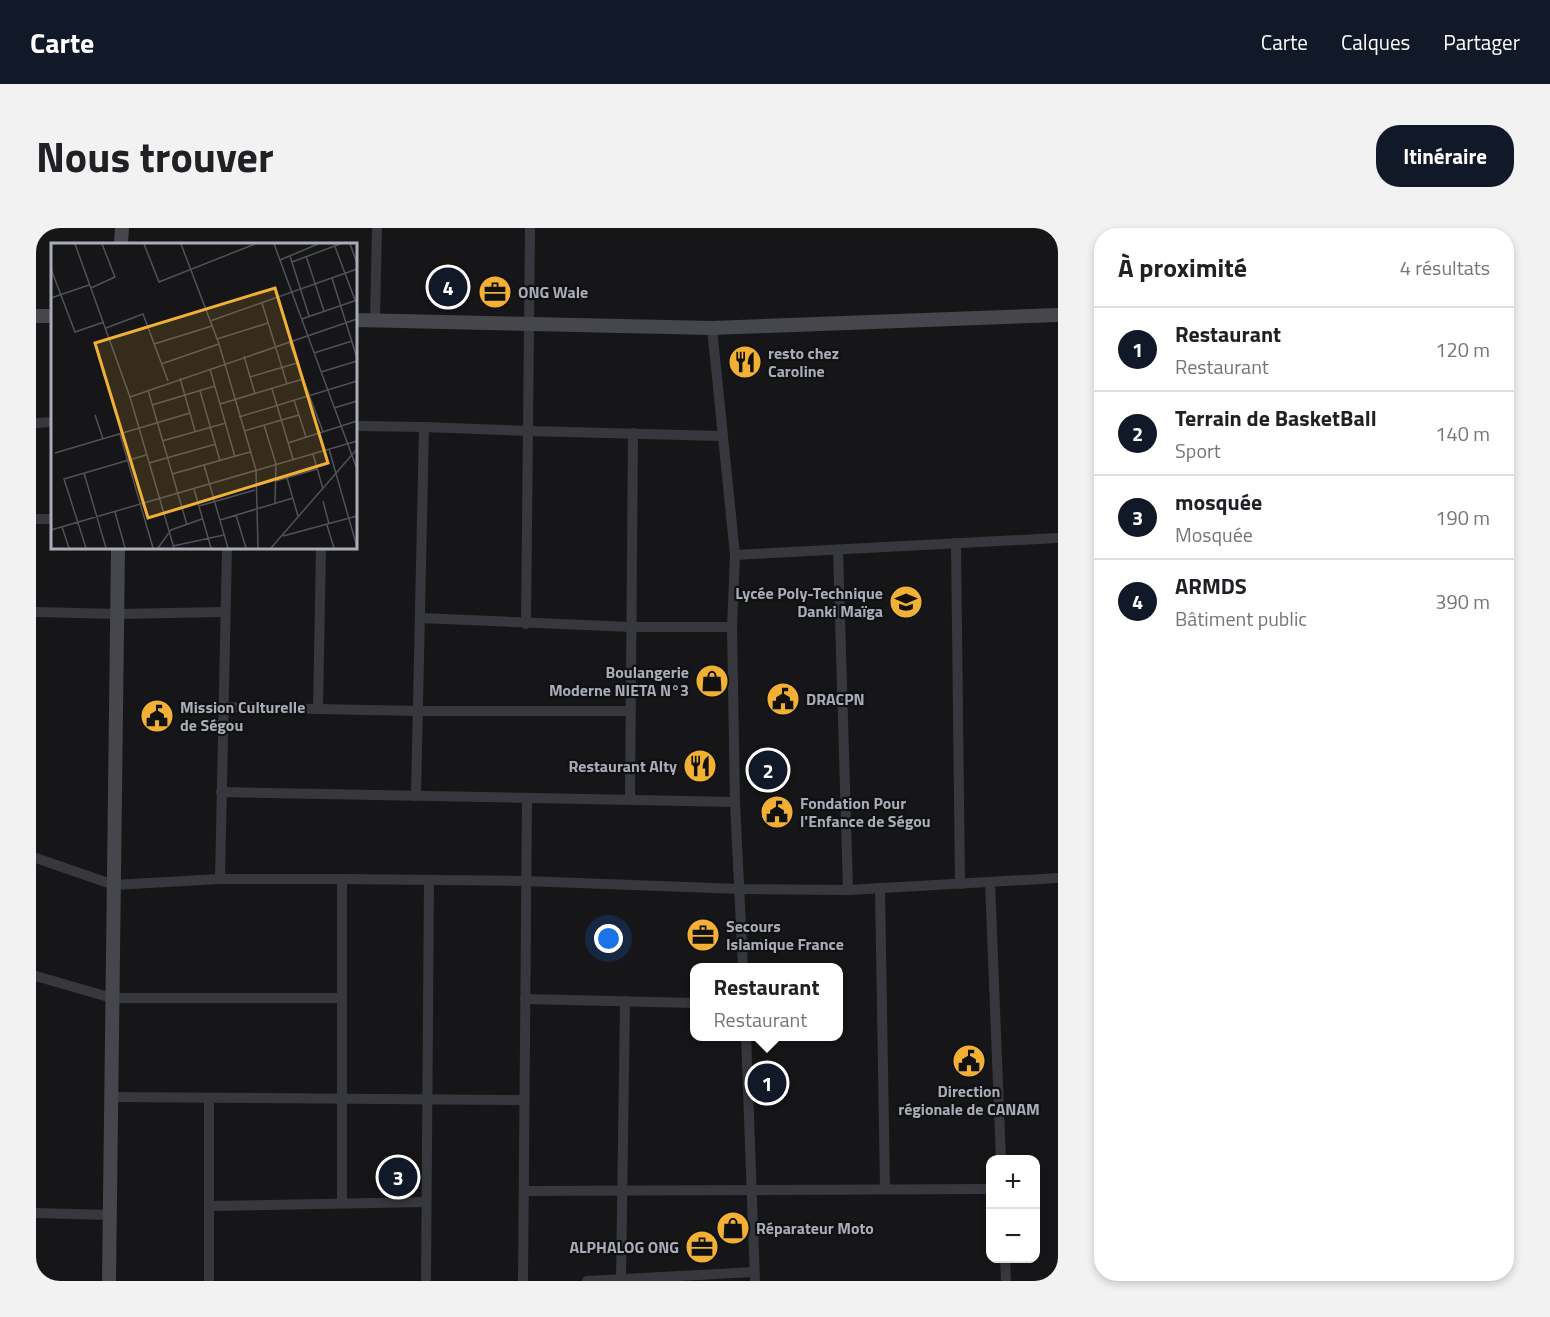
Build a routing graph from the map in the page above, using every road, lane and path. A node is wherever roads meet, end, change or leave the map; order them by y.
1 (122, 228) edge
2 (377, 228) edge
3 (530, 228) edge
4 (121, 243) edge
5 (1058, 315) edge
6 (357, 320) edge
7 (375, 320) junction
8 (529, 323) junction
9 (712, 328) junction
10 (51, 422) edge
11 (36, 423) edge
12 (357, 426) edge
13 (424, 427) junction
14 (528, 432) junction
15 (633, 432) junction
16 (722, 436) junction
17 (1058, 537) edge
18 (956, 543) junction
19 (118, 549) edge
20 (227, 549) edge
21 (321, 549) edge
22 (838, 549) junction
23 (735, 555) junction
24 (36, 612) edge
25 (225, 612) junction
26 (117, 614) junction
27 (420, 618) junction
28 (526, 624) junction
29 (632, 627) junction
30 (732, 627) junction
31 (223, 707) junction
32 (318, 708) junction
33 (419, 711) junction
34 (631, 711) junction
35 (220, 792) junction
36 (416, 796) junction
37 (527, 798) junction
38 (630, 800) junction
39 (735, 802) junction
40 (36, 858) edge
41 (1058, 878) edge
42 (220, 879) junction
43 (342, 879) junction
44 (429, 880) junction
45 (525, 881) junction
46 (990, 882) junction
47 (960, 884) junction
48 (114, 885) junction
49 (880, 888) junction
50 (740, 889) junction
51 (848, 890) junction
52 (743, 963) edge
53 (36, 976) edge
54 (112, 998) junction
55 (342, 999) junction
56 (525, 999) junction
57 (625, 1001) junction
58 (690, 1003) edge
59 (746, 1041) edge
60 (111, 1097) junction
61 (209, 1098) junction
62 (342, 1099) junction
63 (427, 1100) junction
64 (524, 1100) junction
65 (1001, 1155) edge
66 (885, 1189) junction
67 (986, 1189) edge
68 (622, 1190) junction
69 (753, 1190) junction
70 (524, 1191) junction
71 (426, 1202) junction
72 (342, 1203) junction
73 (208, 1206) junction
74 (36, 1213) edge
75 (109, 1215) junction
76 (1005, 1263) edge
77 (755, 1276) edge
78 (621, 1279) junction
79 (109, 1281) edge
80 (209, 1281) edge
81 (426, 1281) edge
82 (523, 1281) edge
83 (587, 1281) edge
84 (1006, 1281) edge

1 - 4 street
2 - 7 street
3 - 8 street
5 - 9 street
6 - 7 street
7 - 8 street
8 - 9 street
8 - 14 street
9 - 16 street
10 - 11 street
12 - 13 street
13 - 14 street
13 - 27 street
14 - 15 street
14 - 28 street
15 - 16 street
15 - 29 street
16 - 23 street
17 - 18 street
18 - 22 street
18 - 47 street
19 - 26 street
20 - 25 street
21 - 32 street
22 - 23 street
22 - 51 street
23 - 30 street
24 - 26 street
25 - 26 street
25 - 31 street
26 - 48 street
27 - 28 street
27 - 33 street
28 - 29 street
29 - 30 street
29 - 34 street
30 - 39 street
31 - 32 street
31 - 35 street
32 - 33 street
33 - 34 street
33 - 36 street
34 - 38 street
35 - 36 street
35 - 42 street
36 - 37 street
37 - 38 street
37 - 45 street
38 - 39 street
39 - 50 street
40 - 48 street
41 - 46 street
42 - 43 street
42 - 48 street
43 - 44 street
43 - 55 street
44 - 45 street
44 - 63 street
45 - 50 street
45 - 56 street
46 - 47 street
46 - 65 street
47 - 49 street
48 - 54 street
49 - 51 street
49 - 66 street
50 - 51 street
50 - 52 street
53 - 54 street
54 - 55 street
54 - 60 street
55 - 62 street
56 - 57 street
56 - 64 street
57 - 58 street
57 - 68 street
59 - 69 street
60 - 61 street
60 - 75 street
61 - 62 street
61 - 73 street
62 - 63 street
62 - 72 street
63 - 64 street
63 - 71 street
64 - 70 street
66 - 67 street
66 - 69 street
68 - 69 street
68 - 70 street
68 - 78 street
69 - 77 street
70 - 82 street
71 - 72 street
71 - 81 street
72 - 73 street
73 - 80 street
74 - 75 street
75 - 79 street
76 - 84 street
77 - 78 street
78 - 83 street

